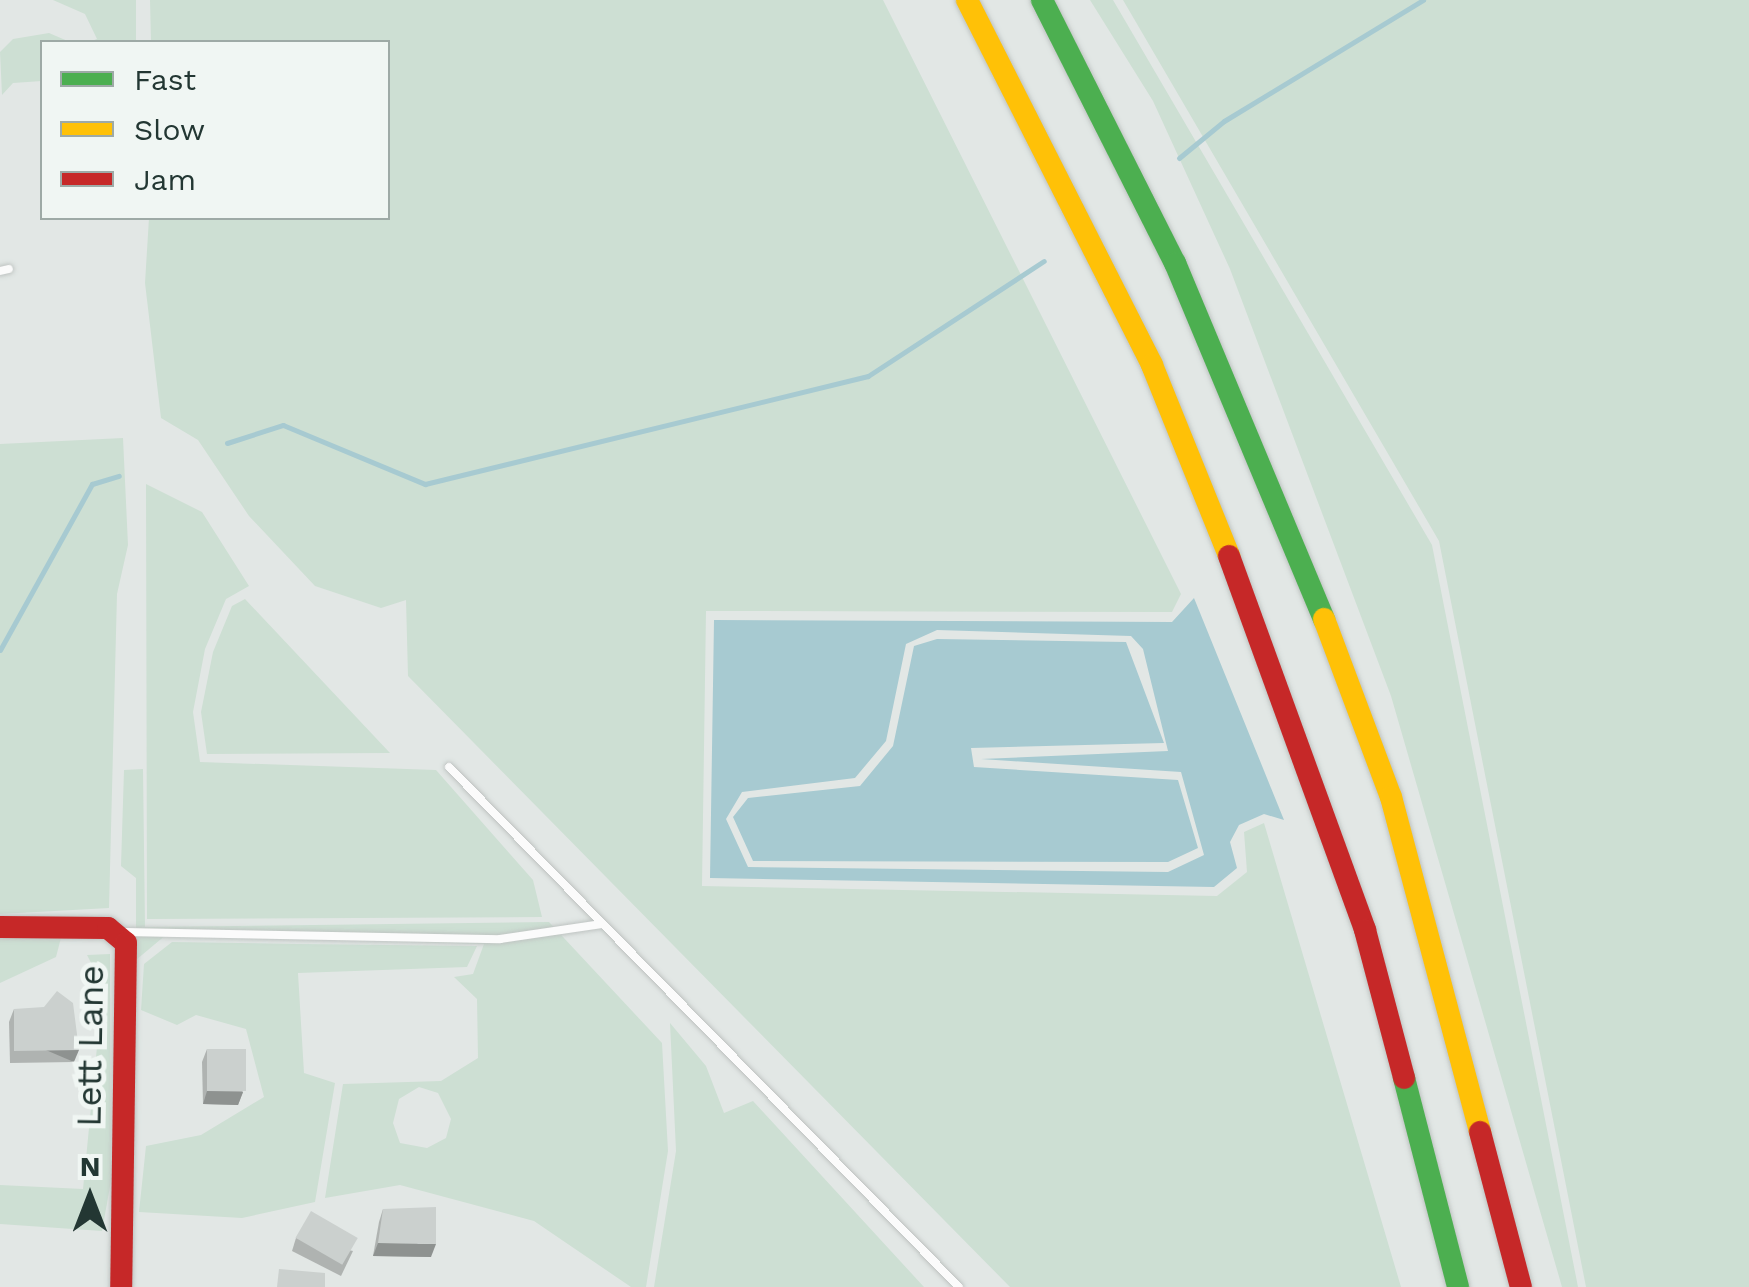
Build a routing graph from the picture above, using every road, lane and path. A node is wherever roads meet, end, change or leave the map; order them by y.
1 (967, 0) edge
2 (1042, 0) edge
3 (449, 767) dead end
4 (602, 924) junction
5 (0, 926) edge
6 (116, 930) junction
7 (122, 1287) edge
8 (958, 1287) edge
9 (1458, 1287) edge
10 (1521, 1287) edge

1 - 9 main road
2 - 10 main road
3 - 4 lane
4 - 6 lane
4 - 8 lane
5 - 6 main road
6 - 7 main road, Lett Lane

